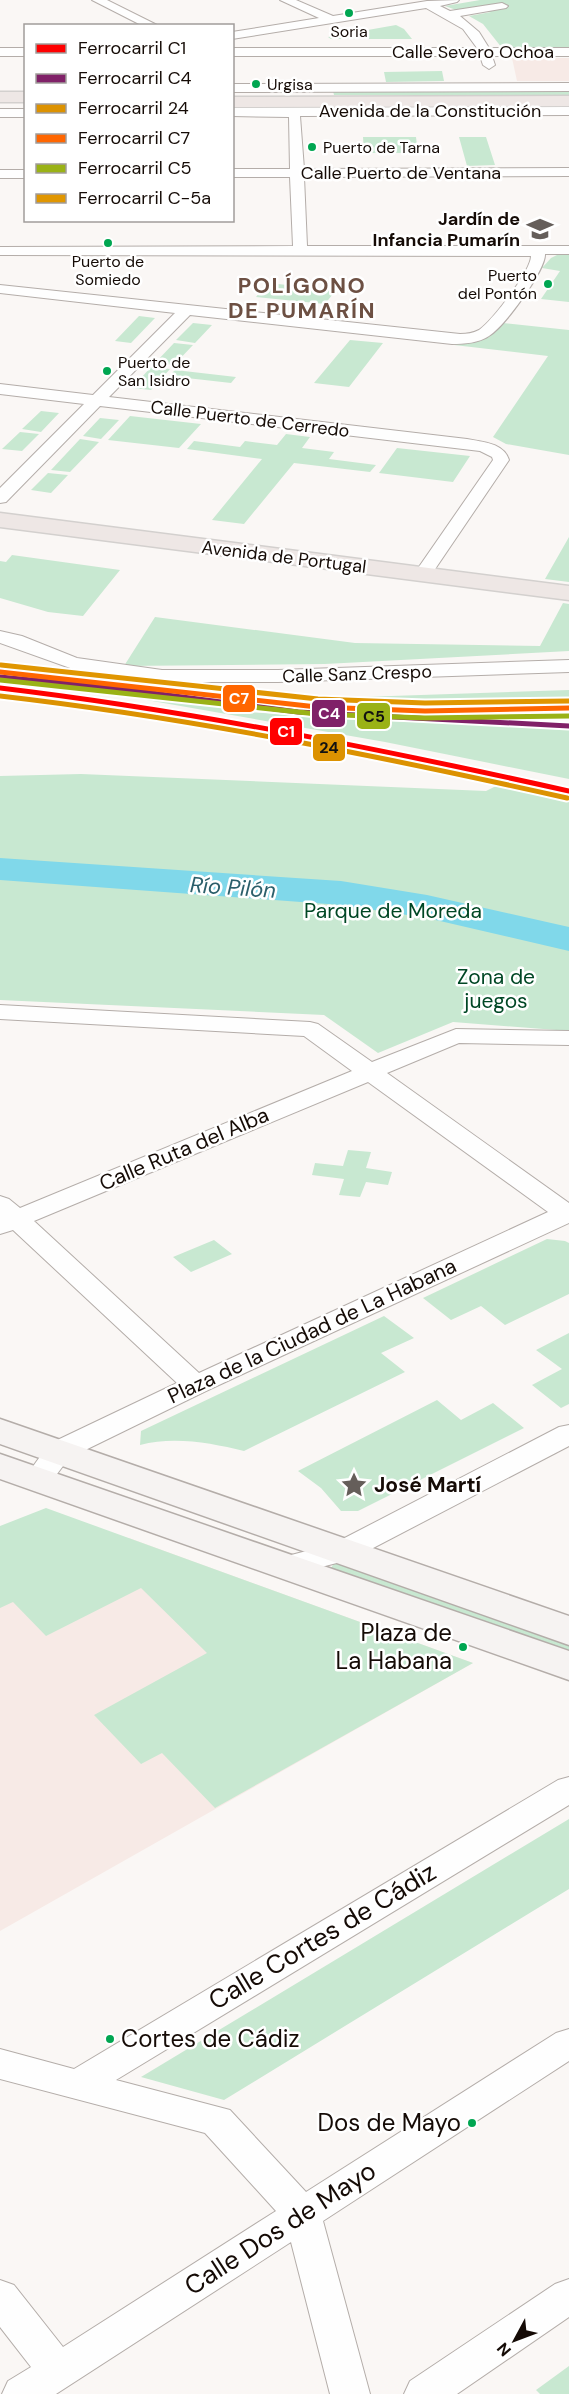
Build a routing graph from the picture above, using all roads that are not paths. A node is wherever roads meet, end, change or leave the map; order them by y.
1 (98, 0) edge
2 (286, 0) edge
3 (453, 0) edge
4 (427, 4) junction
5 (502, 6) dead end
6 (450, 14) junction
7 (332, 20) junction
8 (149, 24) edge
9 (234, 36) edge
10 (0, 52) edge
11 (24, 52) edge
12 (234, 52) edge
13 (487, 52) junction
14 (569, 52) edge
15 (267, 87) junction
16 (491, 87) junction
17 (569, 87) edge
18 (234, 88) edge
19 (0, 97) edge
20 (24, 97) edge
21 (234, 97) edge
22 (569, 97) edge
23 (569, 101) edge
24 (0, 102) edge
25 (24, 102) edge
26 (234, 102) edge
27 (299, 104) junction
28 (569, 111) edge
29 (234, 112) edge
30 (0, 113) edge
31 (24, 113) edge
32 (569, 172) edge
33 (234, 173) edge
34 (297, 173) junction
35 (0, 174) edge
36 (24, 174) edge
37 (533, 250) junction
38 (569, 250) edge
39 (0, 251) edge
40 (300, 251) junction
41 (0, 289) edge
42 (186, 310) junction
43 (0, 389) edge
44 (97, 400) junction
45 (0, 498) edge
46 (0, 510) edge
47 (0, 520) edge
48 (426, 569) junction
49 (569, 582) edge
50 (569, 592) edge
51 (0, 637) edge
52 (569, 666) edge
53 (569, 682) edge
54 (261, 693) dead end
55 (0, 1012) edge
56 (569, 1038) edge
57 (369, 1072) junction
58 (567, 1214) edge
59 (6, 1217) edge
60 (196, 1384) junction
61 (0, 1431) edge
62 (569, 1434) edge
63 (49, 1465) junction
64 (0, 1466) edge
65 (342, 1552) junction
66 (287, 1566) junction
67 (569, 1631) edge
68 (569, 1666) edge
69 (569, 1789) edge
70 (569, 2043) edge
71 (0, 2064) edge
72 (77, 2085) junction
73 (302, 2214) junction
74 (569, 2296) edge
75 (0, 2297) edge
76 (58, 2371) junction
77 (22, 2394) edge
78 (351, 2394) edge
79 (424, 2394) edge

1 - 8 street
2 - 7 street
3 - 4 street
4 - 6 street
4 - 7 street
5 - 6 street
6 - 13 street
7 - 9 street
10 - 11 street
12 - 13 street, Calle Severo Ochoa
13 - 14 street, Calle Severo Ochoa
13 - 16 street
15 - 16 street, Avenida de la Constitución
15 - 18 street, Avenida de la Constitución
15 - 27 street, Avenida de la Constitución
16 - 17 street, Avenida de la Constitución
19 - 20 main road
21 - 27 main road, Avenida de la Constitución
22 - 27 main road, Avenida de la Constitución
23 - 27 main road, Avenida de la Constitución
24 - 25 main road
26 - 27 main road, Avenida de la Constitución
27 - 28 street, Avenida de la Constitución
27 - 29 street, Avenida de la Constitución
27 - 34 street
30 - 31 street
32 - 34 street, Calle Puerto de Ventana
33 - 34 street, Calle Puerto de Ventana
34 - 40 street
35 - 36 street
37 - 38 street
37 - 40 street
37 - 42 street
39 - 40 street
41 - 42 street
42 - 44 street
43 - 44 street, Calle Puerto de Cerredo
44 - 45 street
44 - 48 street, Calle Puerto de Cerredo
46 - 48 main road, Avenida de Portugal
47 - 48 main road, Avenida de Portugal
48 - 49 main road, Avenida de Portugal
48 - 50 main road, Avenida de Portugal
51 - 52 street, Calle Sanz Crespo
53 - 54 street, Calle Sanz Crespo
55 - 57 street
56 - 57 street, Calle Ruta del Alba
57 - 58 street
57 - 59 street, Calle Ruta del Alba
58 - 60 street, Plaza de la Ciudad de La Habana
59 - 60 street
60 - 63 street, Plaza de la Ciudad de La Habana
61 - 63 main road
62 - 65 street
63 - 64 main road
63 - 65 main road
63 - 66 main road
65 - 66 street
65 - 67 main road
66 - 68 main road
69 - 72 street, Calle Cortes de Cádiz
70 - 73 street, Calle Dos de Mayo
71 - 72 street
72 - 73 street
73 - 76 street, Calle Dos de Mayo
73 - 78 street
74 - 79 street
75 - 76 street
76 - 77 street, Calle Dos de Mayo

